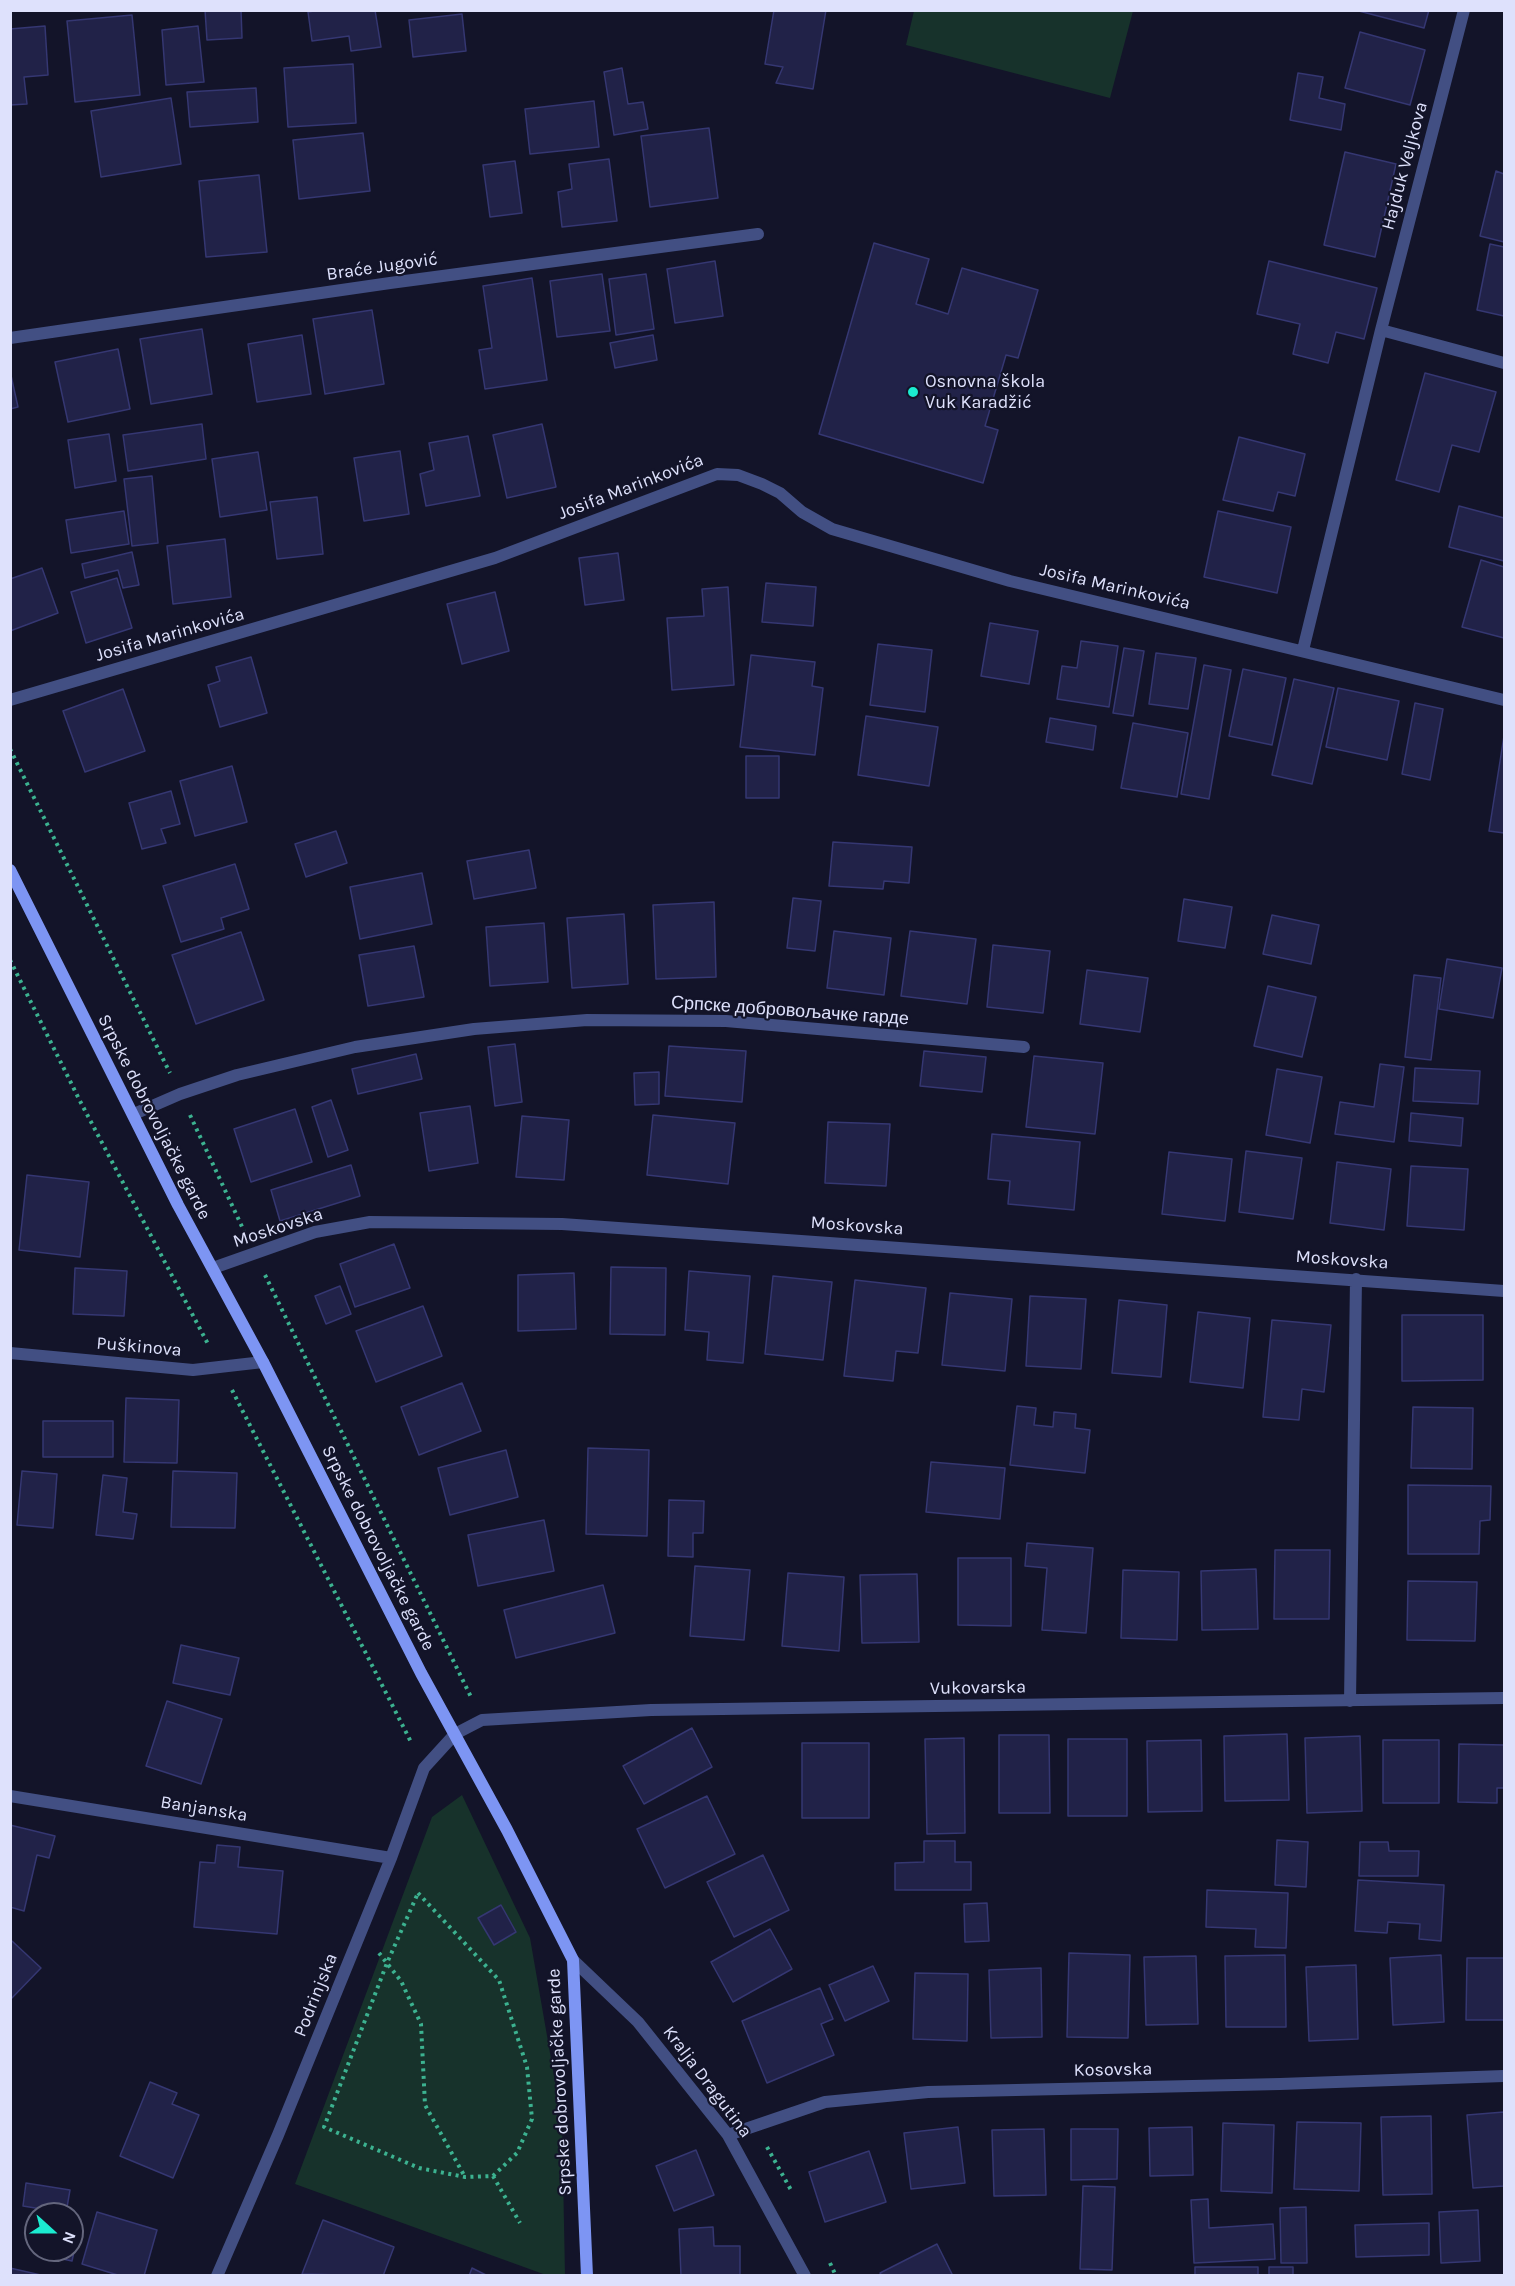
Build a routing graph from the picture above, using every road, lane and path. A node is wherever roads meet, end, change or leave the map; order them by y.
1 (1464, 10) edge
2 (758, 234) dead end
3 (1381, 330) junction
4 (10, 338) edge
5 (1504, 363) edge
6 (1303, 650) junction
7 (10, 700) edge
8 (1504, 700) edge
9 (10, 870) edge
10 (1024, 1047) dead end
11 (134, 1114) junction
12 (213, 1268) junction
13 (1356, 1279) junction
14 (1504, 1291) edge
15 (10, 1353) edge
16 (263, 1362) junction
17 (1504, 1698) edge
18 (1350, 1701) junction
19 (455, 1734) junction
20 (10, 1796) edge
21 (391, 1858) junction
22 (361, 1931) junction
23 (573, 1960) junction
24 (387, 1963) junction
25 (1504, 2076) edge
26 (728, 2134) junction
27 (493, 2176) junction
28 (465, 2177) junction
29 (520, 2223) dead end
30 (217, 2276) edge
31 (587, 2276) edge
32 (805, 2276) edge

1 - 3 street, Hajduk Veljkova
2 - 4 street, Braće Jugović
3 - 5 street
3 - 6 street, Hajduk Veljkova
6 - 7 street, Josifa Marinkovića
6 - 8 street, Josifa Marinkovića
9 - 11 main road, Srpske dobrovoljačke garde
10 - 11 street, Српске добровољачке гарде
11 - 12 main road, Srpske dobrovoljačke garde
12 - 13 street, Moskovska
12 - 16 main road, Srpske dobrovoljačke garde
13 - 14 street, Moskovska
13 - 18 street
15 - 16 street, Puškinova
16 - 19 main road, Srpske dobrovoljačke garde
17 - 18 street, Vukovarska
18 - 19 street, Vukovarska
19 - 21 street, Podrinjska
19 - 23 main road, Srpske dobrovoljačke garde
20 - 21 street, Banjanska
21 - 22 street, Podrinjska
22 - 24 path
22 - 30 street, Podrinjska
23 - 26 street, Kralja Dragutina
23 - 31 main road, Srpske dobrovoljačke garde
24 - 27 path
24 - 28 path
24 - 28 path
25 - 26 street, Kosovska
26 - 32 street, Kralja Dragutina
27 - 28 path
27 - 29 path

